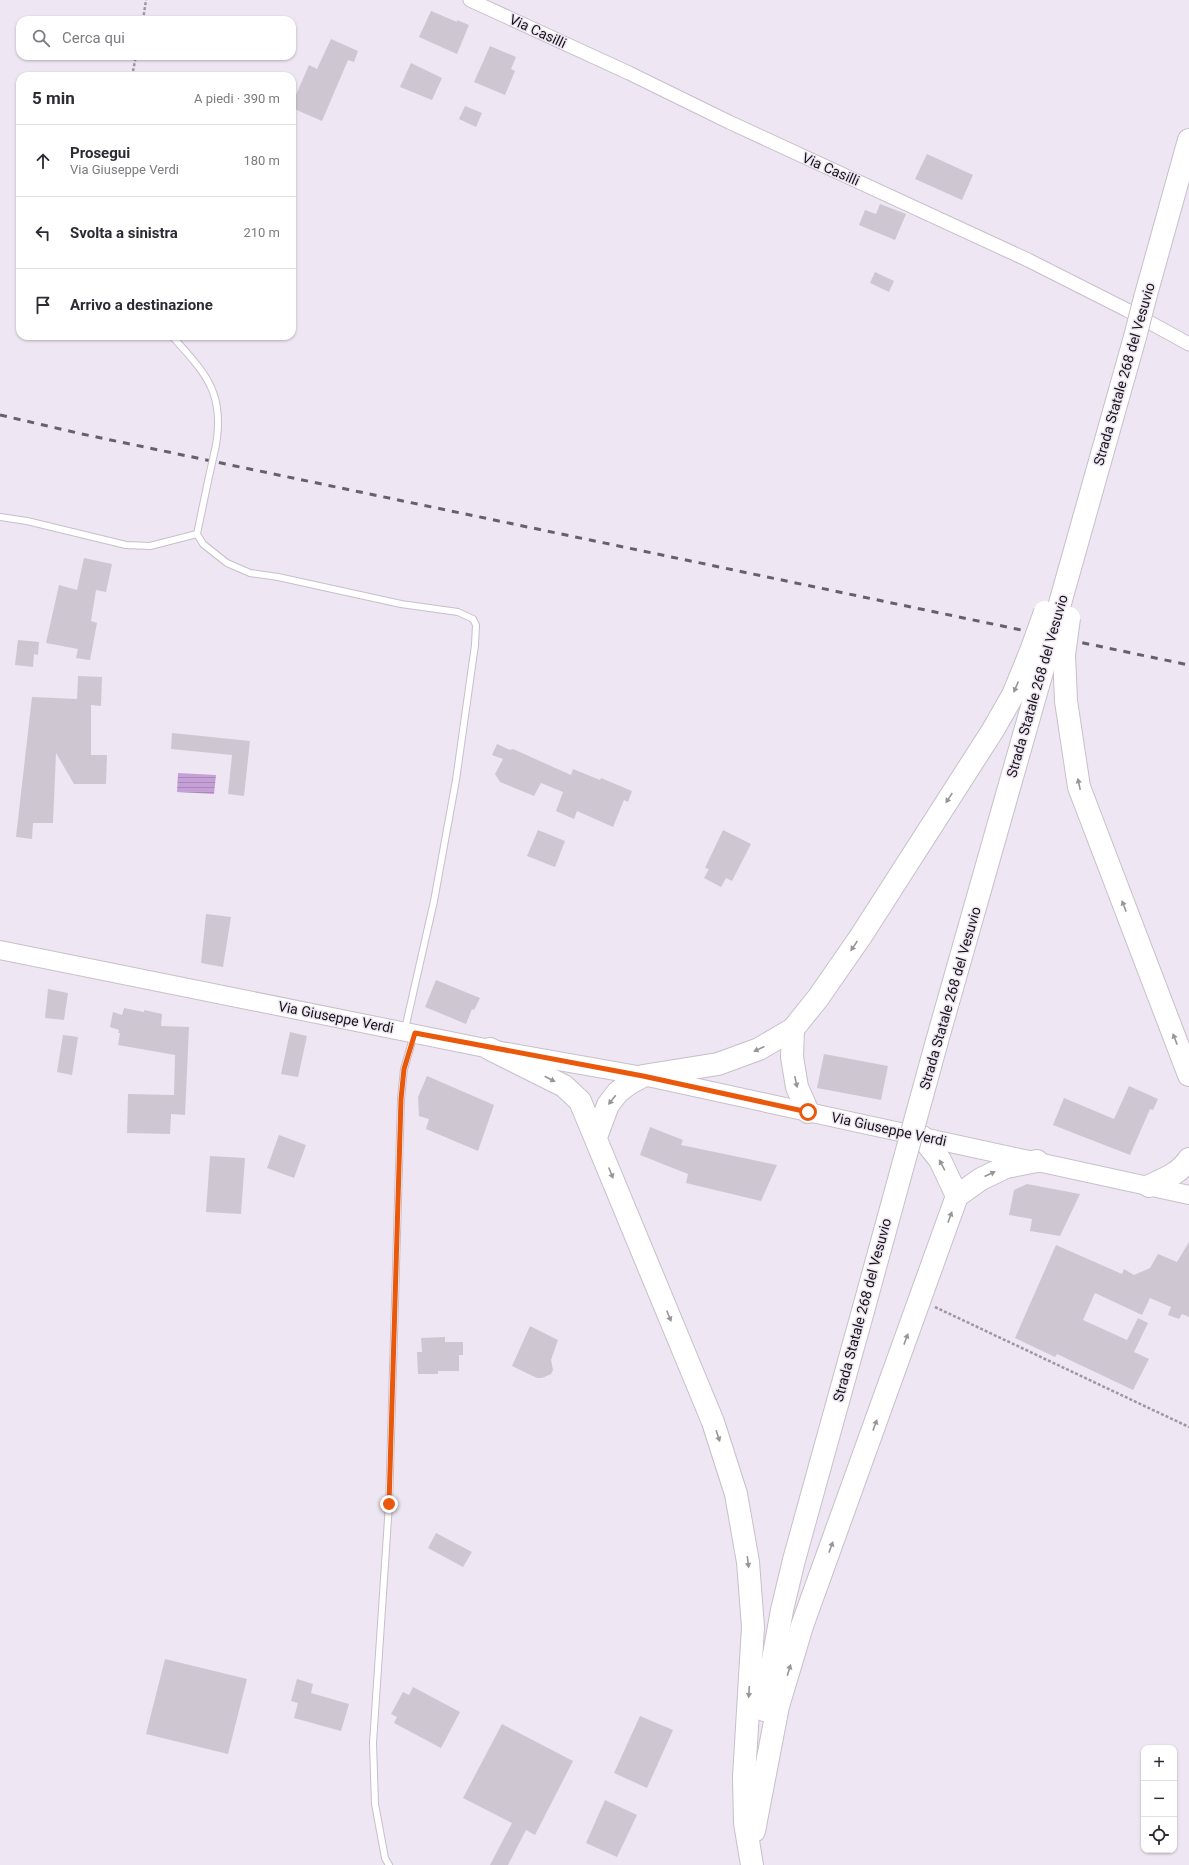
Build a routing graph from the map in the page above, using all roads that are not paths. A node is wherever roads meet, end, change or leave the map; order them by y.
1 (470, 0) edge
2 (1189, 140) edge
3 (175, 340) edge
4 (1189, 344) edge
5 (1109, 428) junction
6 (0, 517) edge
7 (197, 534) junction
8 (1057, 614) junction
9 (1047, 654) junction
10 (0, 950) edge
11 (793, 1029) junction
12 (410, 1032) junction
13 (490, 1049) junction
14 (1189, 1075) edge
15 (643, 1076) junction
16 (808, 1112) junction
17 (596, 1137) junction
18 (922, 1137) junction
19 (1189, 1159) edge
20 (1037, 1161) junction
21 (1149, 1186) junction
22 (1189, 1195) edge
23 (957, 1196) junction
24 (754, 1831) junction
25 (389, 1865) edge
26 (752, 1865) edge

1 - 4 street, Via Casilli
2 - 5 highway, Strada Statale 268 del Vesuvio, bridge
3 - 7 lane, bridge
5 - 8 highway, Strada Statale 268 del Vesuvio
5 - 8 highway
6 - 7 lane
7 - 12 lane
8 - 9 highway, bridge
8 - 9 highway, bridge
9 -> 11 highway
14 -> 9 highway
9 - 24 highway, Strada Statale 268 del Vesuvio, bridge
10 - 12 street, Via Giuseppe Verdi
11 -> 15 highway
11 -> 16 highway
12 - 13 street, Via Giuseppe Verdi
12 - 25 lane
13 - 15 street, Via Giuseppe Verdi
13 -> 17 highway
15 - 16 street, Via Giuseppe Verdi
15 -> 17 highway
16 - 18 street, Via Giuseppe Verdi
17 -> 26 highway
18 - 20 street, Via Giuseppe Verdi
23 -> 18 highway
19 - 21 highway
20 - 21 street, Via Giuseppe Verdi
23 -> 20 highway
21 - 22 street, Via Giuseppe Verdi
24 -> 23 highway
24 - 26 highway, Strada Statale 268 del Vesuvio

